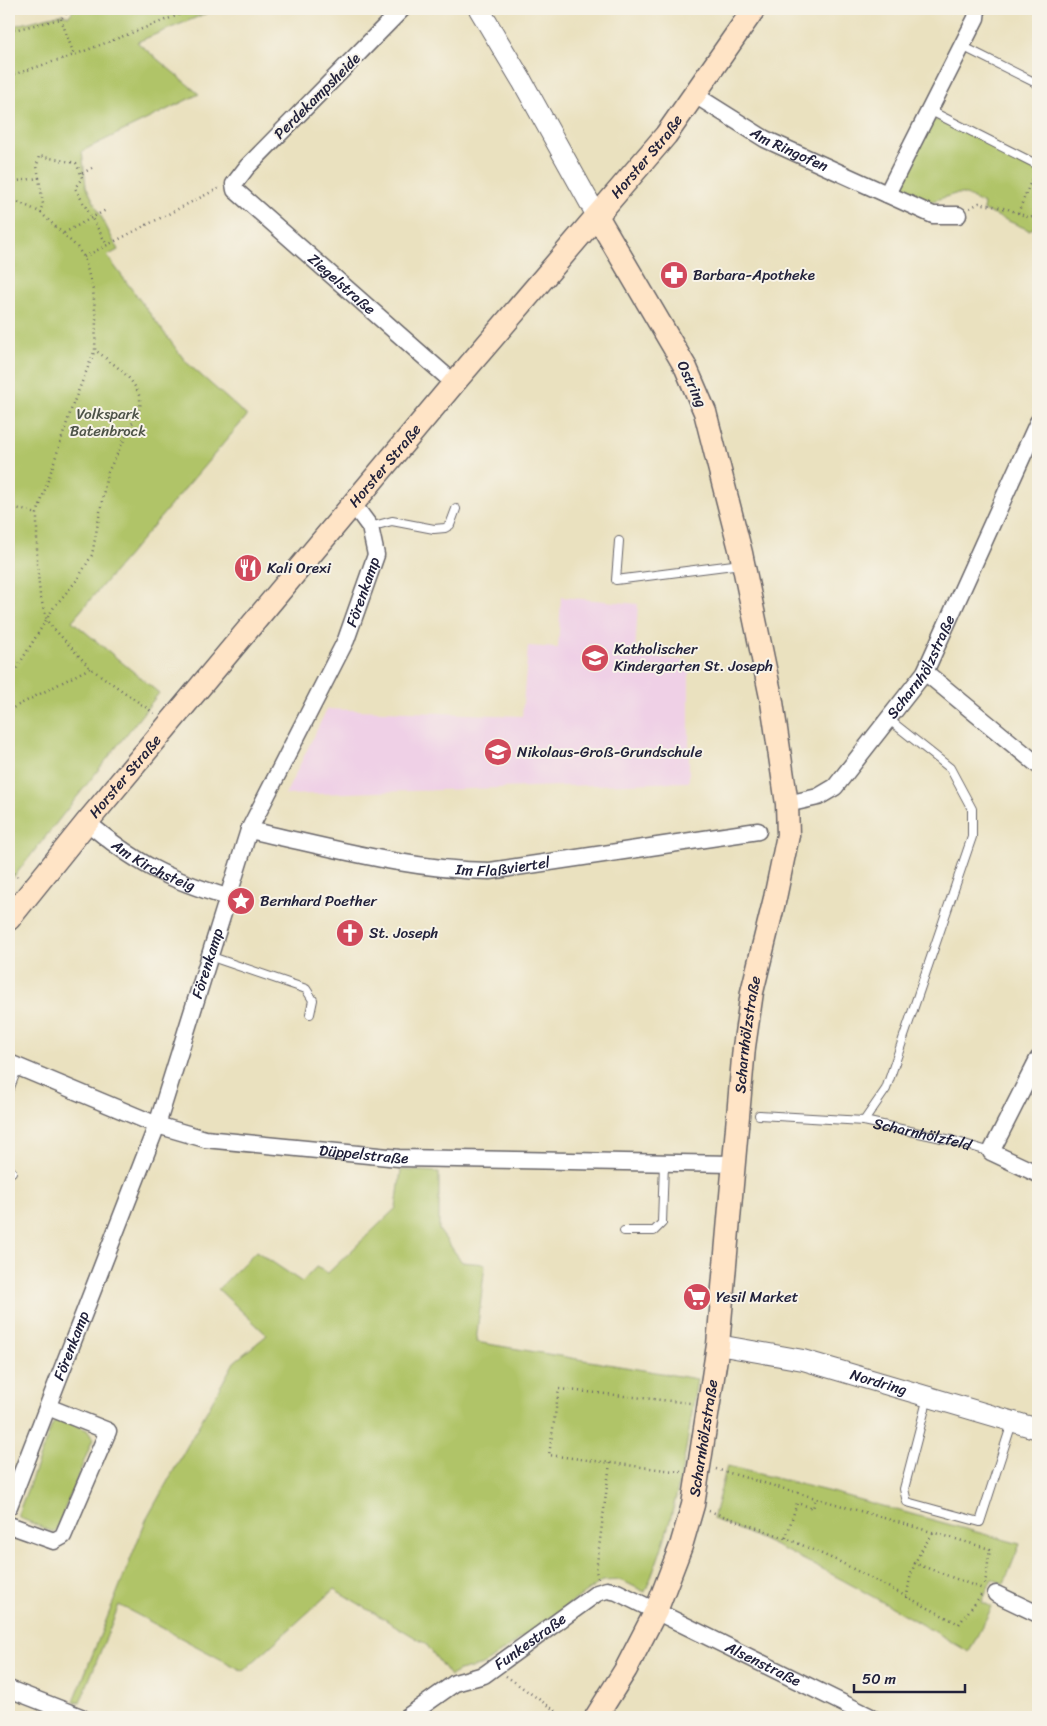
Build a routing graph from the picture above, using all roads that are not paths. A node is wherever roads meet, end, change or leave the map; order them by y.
1 (402, 9) edge
2 (479, 9) edge
3 (754, 9) edge
4 (977, 9) edge
5 (962, 46) junction
6 (1038, 84) edge
7 (695, 95) junction
8 (930, 110) junction
9 (1037, 168) edge
10 (234, 184) joint
11 (887, 194) junction
12 (958, 215) road end
13 (597, 216) junction
14 (454, 383) junction
15 (1038, 422) edge
16 (353, 504) junction
17 (456, 509) dead end
18 (370, 527) junction
19 (620, 541) dead end
20 (743, 564) junction
21 (925, 672) junction
22 (887, 718) junction
23 (1038, 765) edge
24 (787, 804) junction
25 (87, 822) junction
26 (249, 830) junction
27 (758, 831) dead end
28 (226, 899) junction
29 (9, 919) edge
30 (209, 956) junction
31 (310, 1014) dead end
32 (1038, 1059) edge
33 (13, 1065) edge
34 (9, 1090) edge
35 (759, 1115) dead end
36 (864, 1121) junction
37 (157, 1125) junction
38 (991, 1152) junction
39 (664, 1163) junction
40 (734, 1164) junction
41 (1038, 1174) edge
42 (624, 1231) dead end
43 (718, 1345) junction
44 (928, 1396) junction
45 (48, 1407) junction
46 (1013, 1421) junction
47 (1038, 1428) edge
48 (9, 1506) edge
49 (9, 1525) edge
50 (990, 1592) road end
51 (656, 1611) junction
52 (1038, 1614) edge
53 (9, 1689) edge
54 (81, 1717) edge
55 (407, 1717) edge
56 (596, 1717) edge
57 (870, 1717) edge

1 - 10 street, Perdekampsheide
2 - 13 street, Ostring
3 - 7 main road, Horster Straße
4 - 5 street
5 - 6 lane
5 - 8 street
7 - 11 street, Am Ringofen
7 - 13 main road, Horster Straße
8 - 9 lane
8 - 11 street
10 - 14 street, Ziegelstraße
11 - 12 street, Am Ringofen
13 - 14 main road, Horster Straße
13 - 20 main road, Ostring
14 - 16 main road, Horster Straße
15 - 21 street, Scharnhölzstraße
16 - 18 street, Förenkamp
16 - 25 main road, Horster Straße
17 - 18 lane
18 - 26 street, Förenkamp
19 - 20 lane
20 - 24 main road, Ostring
21 - 22 street, Scharnhölzstraße
21 - 23 street
22 - 24 street, Scharnhölzstraße
22 - 36 lane
24 - 40 main road, Scharnhölzstraße
25 - 28 street, Am Kirchsteig
25 - 29 main road, Horster Straße
26 - 27 street, Im Flaßviertel
26 - 28 street, Förenkamp
28 - 30 street, Förenkamp
30 - 31 lane
30 - 37 street, Förenkamp
32 - 38 street, Scharnhölzfeld
33 - 34 lane
33 - 37 street, Düppelstraße
35 - 36 lane, Scharnhölzfeld
36 - 38 lane, Scharnhölzfeld
37 - 39 street, Düppelstraße
37 - 45 street, Förenkamp
38 - 41 street, Scharnhölzfeld
39 - 40 street, Düppelstraße
39 - 42 lane
40 - 43 main road, Scharnhölzstraße
43 - 44 street, Nordring
43 - 51 main road, Scharnhölzstraße
44 - 46 street, Nordring
44 - 46 lane
45 - 48 street, Förenkamp
45 - 49 street
46 - 47 street, Nordring
50 - 52 street
51 - 55 street, Funkestraße
51 - 56 main road, Scharnhölzstraße
51 - 57 street, Alsenstraße
53 - 54 street

